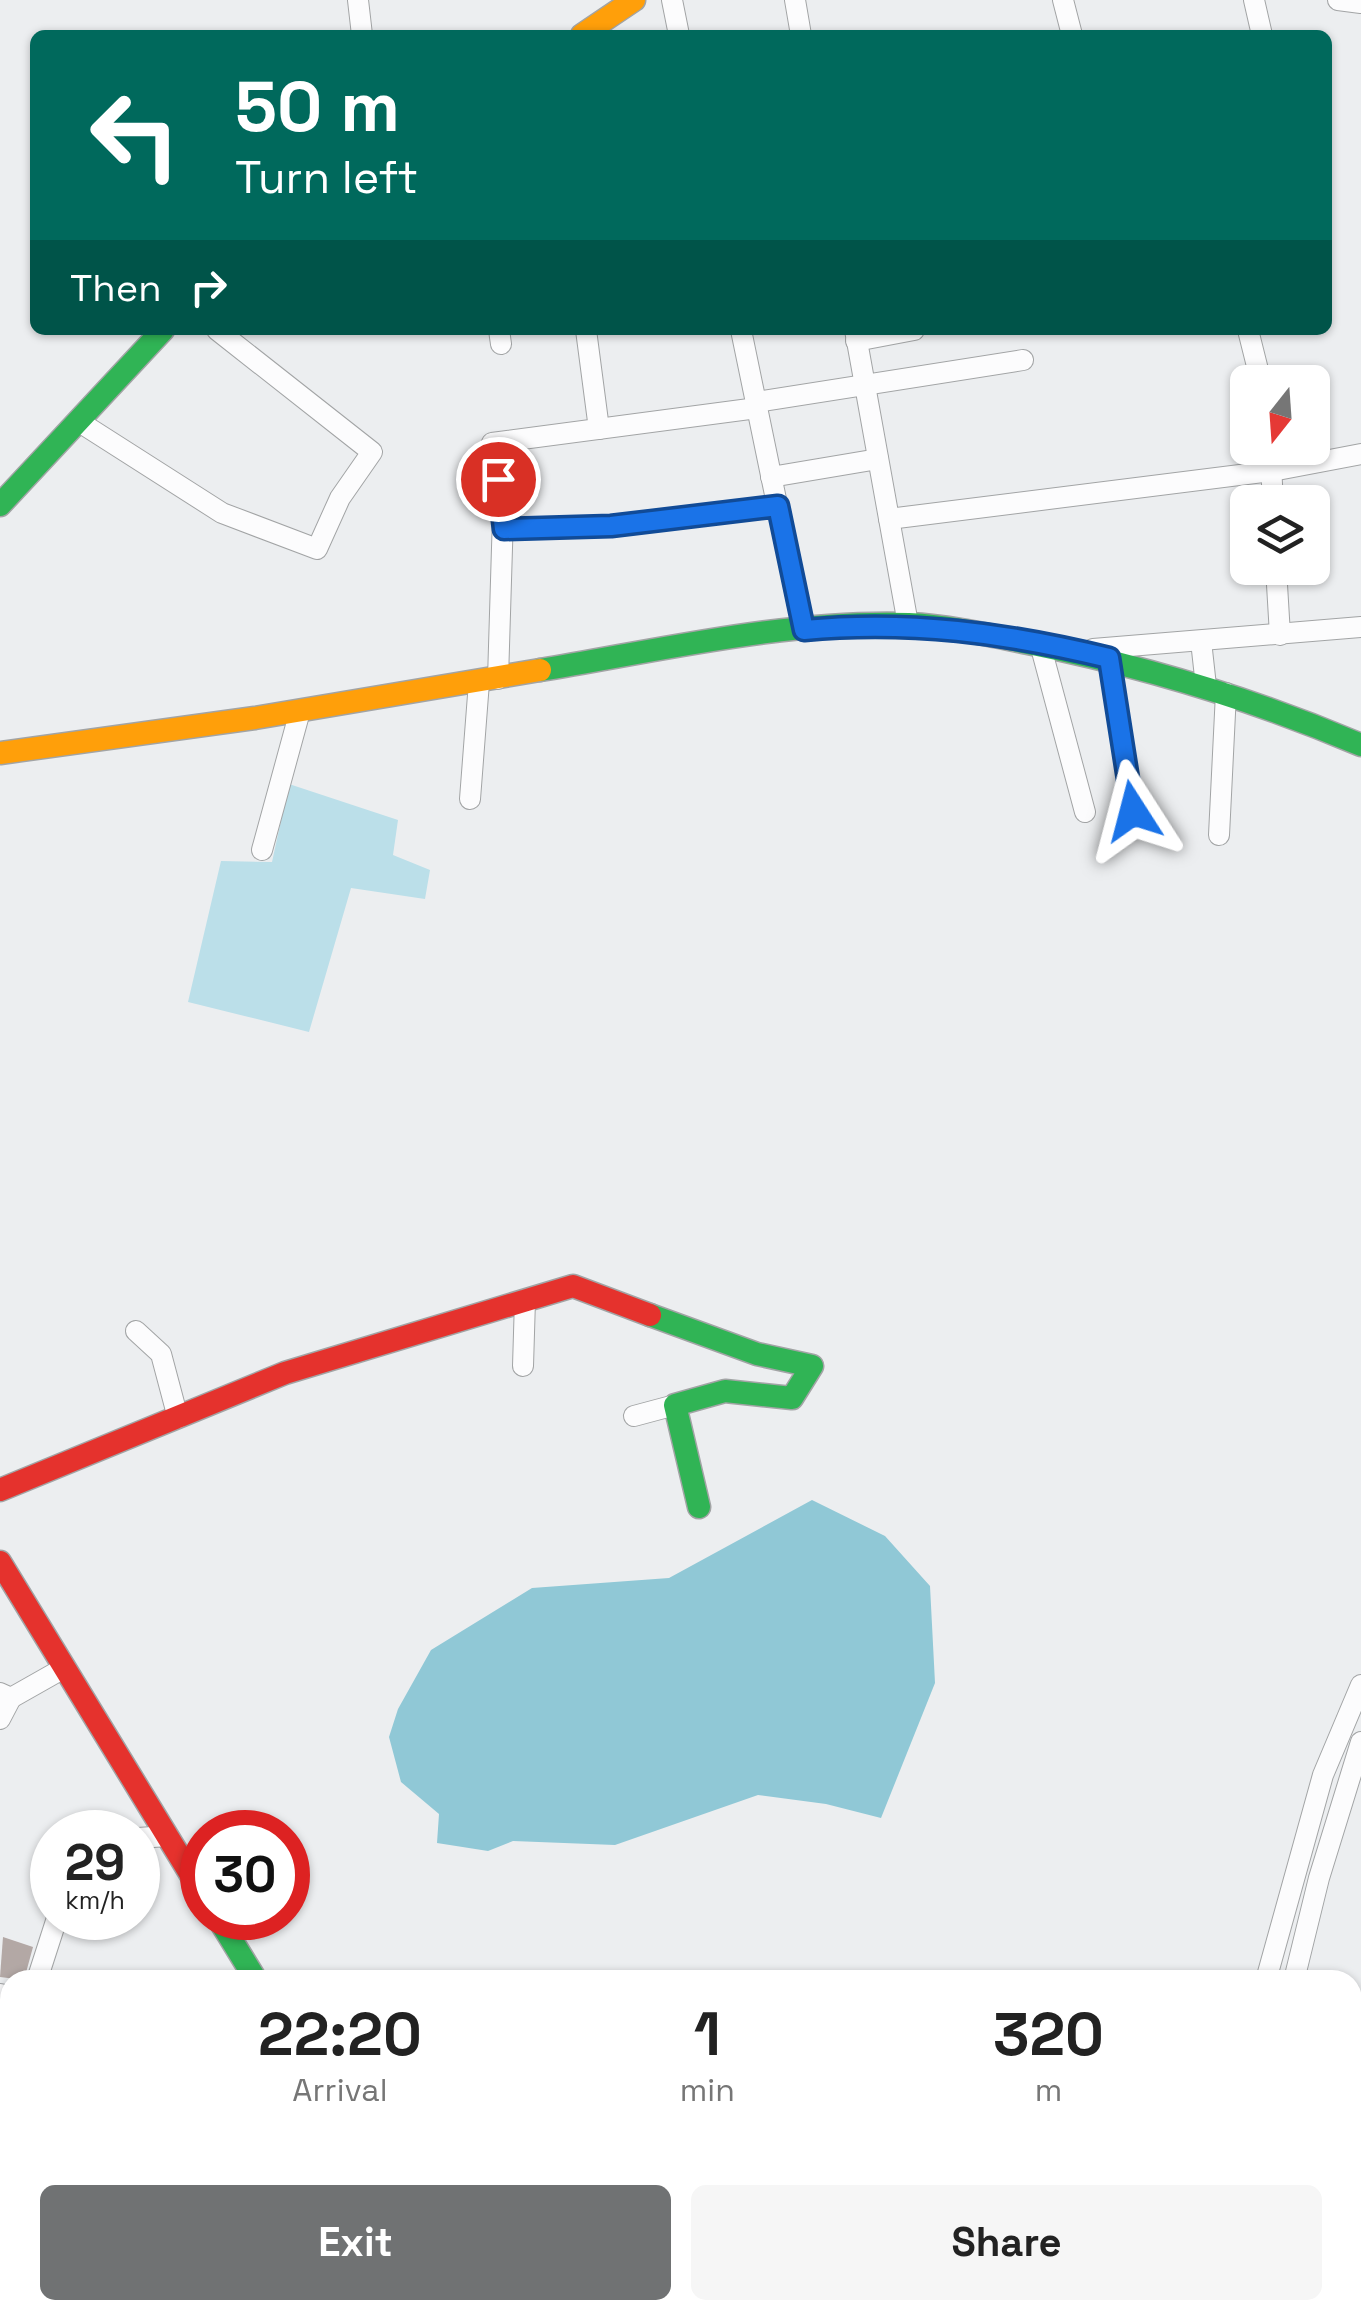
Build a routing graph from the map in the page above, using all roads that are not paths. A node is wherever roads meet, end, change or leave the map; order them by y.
1 (358, 0) edge
2 (634, 0) edge
3 (672, 0) edge
4 (795, 0) edge
5 (1063, 0) edge
6 (1254, 0) edge
7 (1338, 0) edge
8 (1361, 3) edge
9 (361, 30) edge
10 (589, 30) edge
11 (678, 30) edge
12 (800, 30) edge
13 (1071, 30) edge
14 (1261, 30) edge
15 (159, 335) edge
16 (223, 335) edge
17 (587, 335) edge
18 (742, 335) edge
19 (856, 335) edge
20 (1249, 335) edge
21 (1023, 360) dead end
22 (1257, 365) edge
23 (864, 384) junction
24 (756, 405) junction
25 (81, 423) junction
26 (599, 429) junction
27 (1361, 454) edge
28 (878, 459) junction
29 (1271, 465) edge
30 (1272, 471) junction
31 (772, 477) junction
32 (1272, 485) edge
33 (0, 505) edge
34 (778, 506) junction
35 (889, 519) junction
36 (504, 529) junction
37 (1277, 585) edge
38 (908, 624) junction
39 (1361, 627) edge
40 (804, 630) junction
41 (1280, 636) junction
42 (1202, 641) junction
43 (1040, 644) junction
44 (1076, 650) junction
45 (1109, 658) junction
46 (488, 681) junction
47 (1216, 690) junction
48 (300, 711) junction
49 (1361, 744) edge
50 (0, 753) edge
51 (470, 799) dead end
52 (1133, 811) dead end
53 (1084, 812) dead end
54 (1219, 834) dead end
55 (262, 850) dead end
56 (525, 1300) junction
57 (136, 1331) dead end
58 (523, 1366) dead end
59 (675, 1405) junction
60 (634, 1416) dead end
61 (178, 1418) junction
62 (0, 1490) edge
63 (700, 1507) dead end
64 (0, 1562) edge
65 (64, 1668) junction
66 (1361, 1684) edge
67 (6, 1695) edge
68 (0, 1719) edge
69 (1361, 1742) edge
70 (168, 1836) junction
71 (160, 1837) edge
72 (180, 1856) edge
73 (50, 1940) edge
74 (231, 1940) edge
75 (41, 1970) edge
76 (250, 1970) edge
77 (1269, 1970) edge
78 (1296, 1970) edge

1 - 9 street
2 - 10 street
3 - 11 street
4 - 12 street
5 - 13 street
6 - 14 street
7 - 8 street
15 - 25 street
16 - 25 street
17 - 26 street
18 - 24 street
19 - 23 street
20 - 22 street
21 - 23 street
23 - 24 street
23 - 28 street
24 - 26 street
24 - 31 street
25 - 33 street
26 - 36 street
27 - 30 street
28 - 31 street
28 - 35 street
29 - 30 street
30 - 32 street
30 - 35 street
31 - 34 street
34 - 36 street
34 - 40 street
35 - 38 street
36 - 46 street
37 - 41 street
38 - 40 street
38 - 43 street
39 - 41 street
40 - 46 street
41 - 42 street
42 - 44 street
42 - 47 street
43 - 44 street
43 - 53 street
44 - 45 street
45 - 47 street
45 - 52 street
46 - 48 street
46 - 51 street
47 - 49 street
47 - 54 street
48 - 50 street
48 - 55 street
56 - 58 street
56 - 59 street
56 - 61 street
57 - 61 street
59 - 60 street
59 - 63 street
61 - 62 street
64 - 65 street
65 - 67 street
65 - 70 street
66 - 77 street
67 - 68 street
69 - 78 street
70 - 71 street
70 - 72 street
73 - 75 street
74 - 76 street

